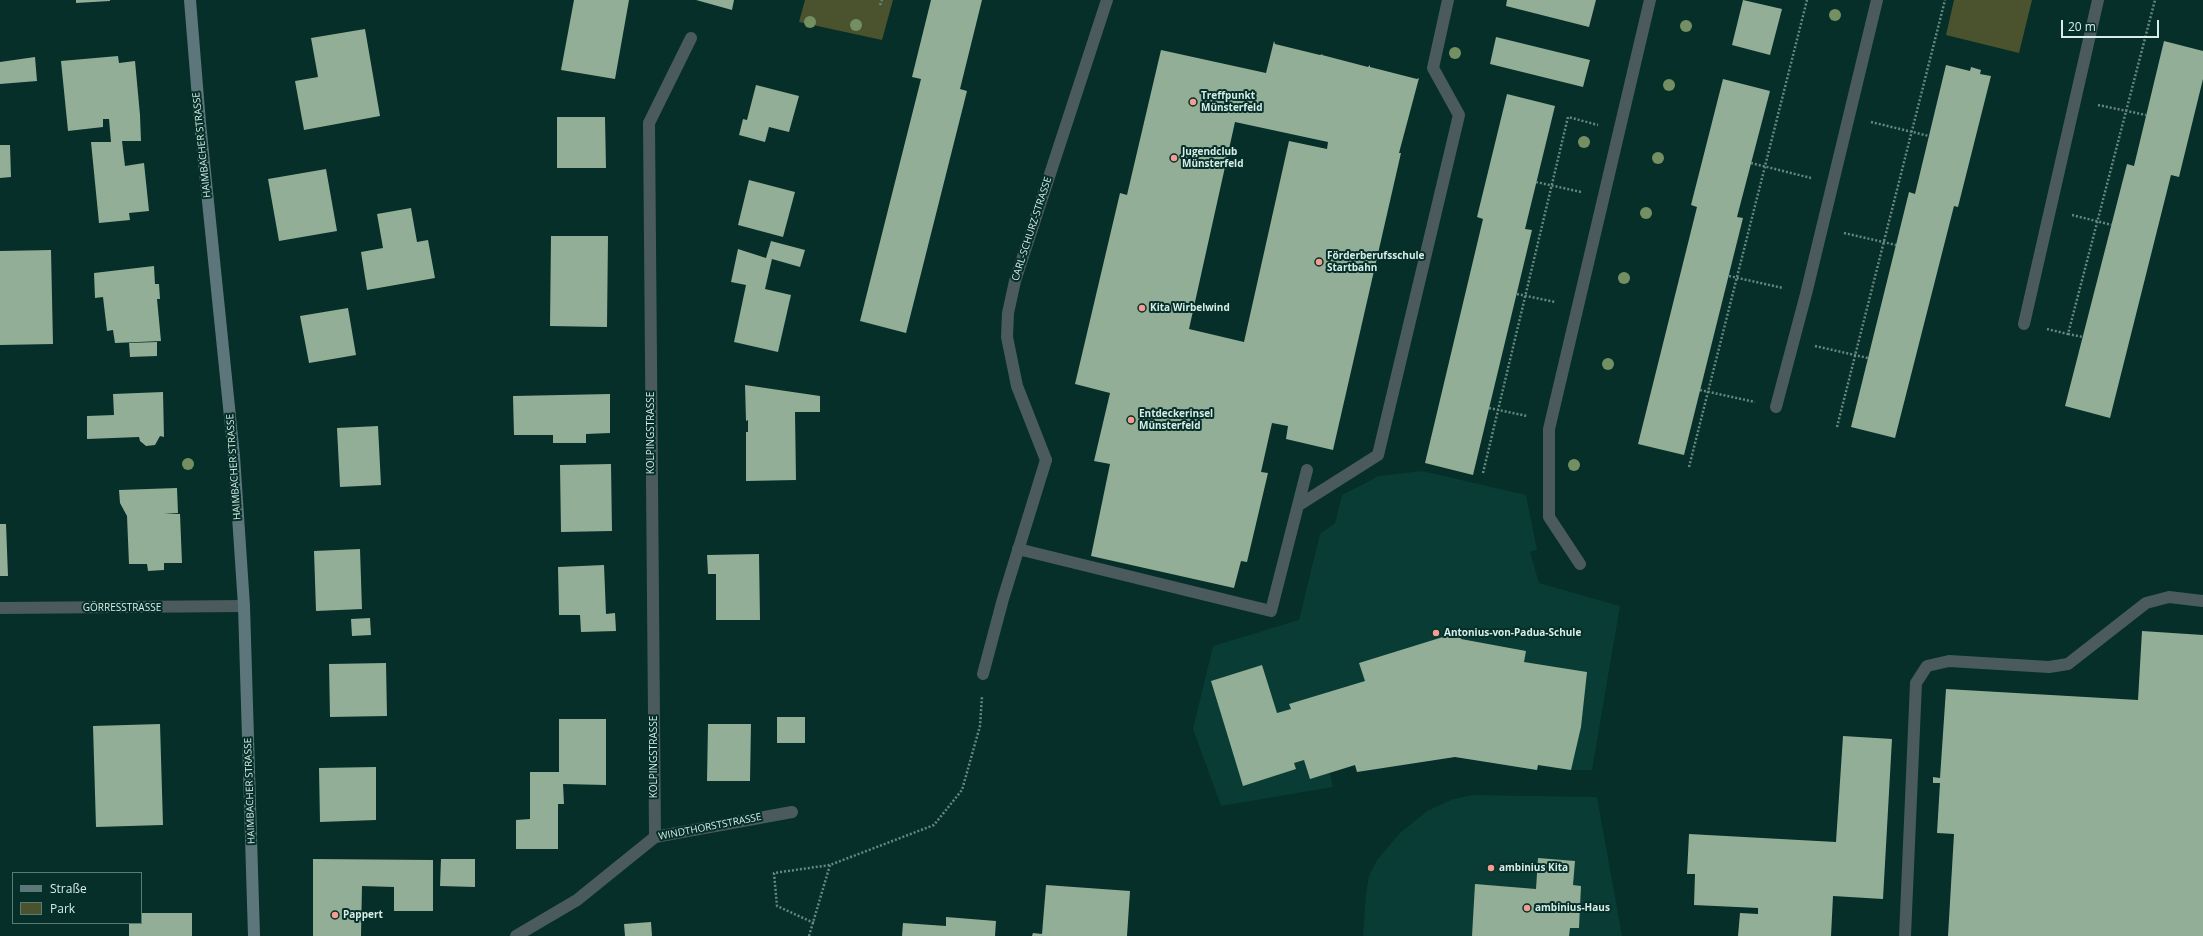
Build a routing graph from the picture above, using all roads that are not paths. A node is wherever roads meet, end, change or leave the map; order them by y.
1 (190, 0) edge
2 (1107, 0) edge
3 (1448, 0) edge
4 (1650, 0) edge
5 (1877, 0) edge
6 (2098, 0) edge
7 (691, 38) dead end
8 (2024, 324) road end
9 (1776, 407) road end
10 (1307, 470) dead end
11 (1299, 505) junction
12 (1018, 549) junction
13 (1580, 564) dead end
14 (2203, 601) edge
15 (244, 606) junction
16 (0, 608) edge
17 (983, 674) road end
18 (792, 812) dead end
19 (655, 837) junction
20 (254, 936) edge
21 (516, 936) edge
22 (1905, 936) edge

1 - 15 main road, HAIMBACHER STRASSE
2 - 12 street, CARL-SCHURZ-STRASSE
3 - 11 street
4 - 13 street
5 - 9 street
6 - 8 street
7 - 19 street, KOLPINGSTRASSE
10 - 11 street
11 - 12 street
12 - 17 street
14 - 22 street
15 - 16 street, GÖRRESSTRASSE
15 - 20 main road, HAIMBACHER STRASSE
18 - 19 street, WINDTHORSTSTRASSE
19 - 21 street, WINDTHORSTSTRASSE

